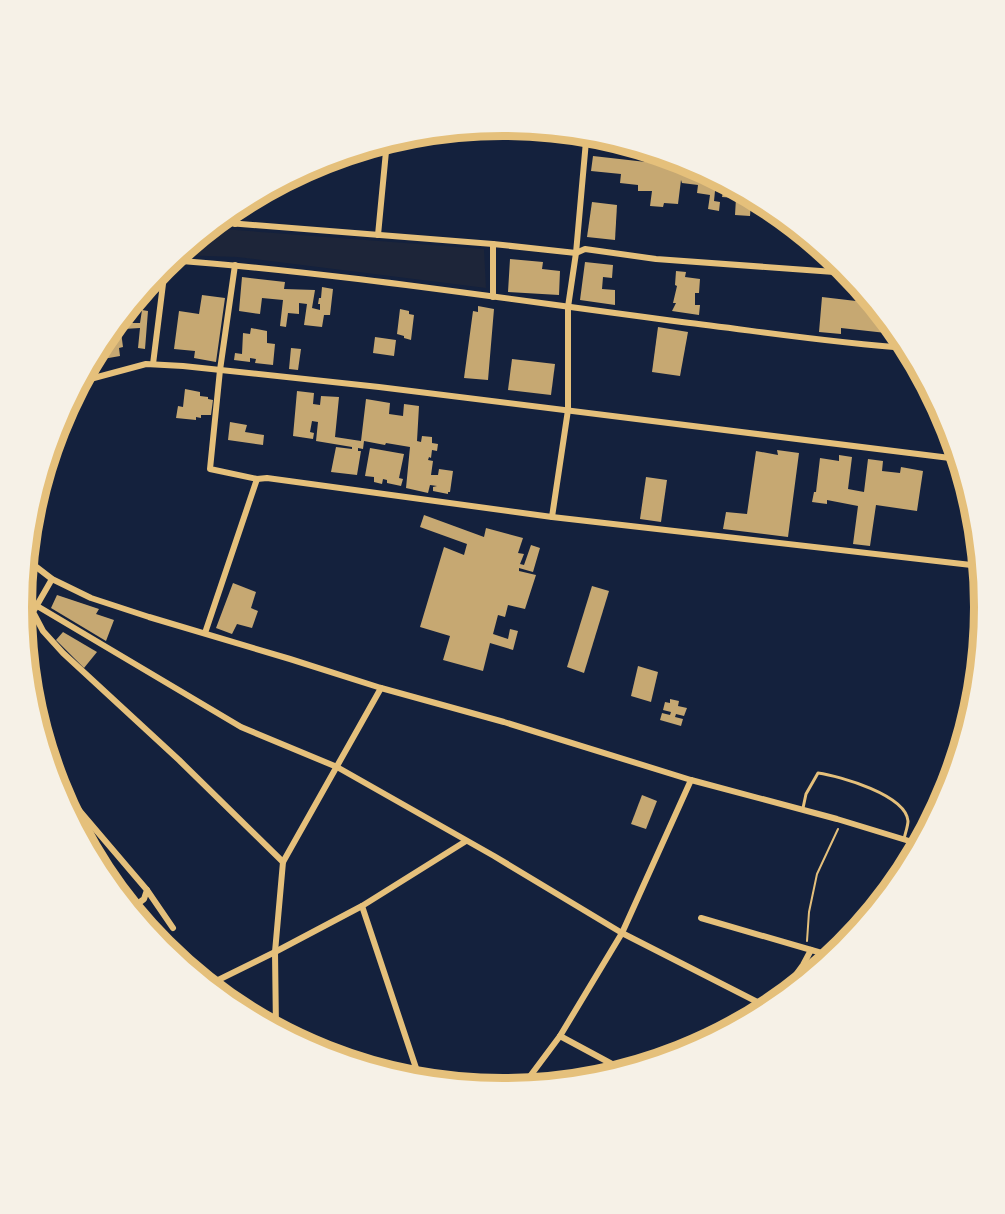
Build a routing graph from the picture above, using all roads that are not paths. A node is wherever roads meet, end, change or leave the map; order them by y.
1 (586, 144) edge
2 (386, 151) edge
3 (236, 219) edge
4 (229, 223) edge
5 (235, 224) junction
6 (378, 235) junction
7 (493, 244) junction
8 (576, 253) junction
9 (183, 261) edge
10 (235, 265) junction
11 (834, 272) edge
12 (162, 282) edge
13 (493, 297) junction
14 (568, 307) junction
15 (895, 347) edge
16 (153, 363) junction
17 (220, 370) junction
18 (91, 379) edge
19 (568, 410) junction
20 (950, 458) edge
21 (257, 479) junction
22 (552, 517) junction
23 (34, 565) edge
24 (971, 565) edge
25 (52, 579) junction
26 (32, 602) edge
27 (37, 605) junction
28 (205, 633) junction
29 (381, 688) junction
30 (337, 767) junction
31 (691, 780) junction
32 (76, 807) edge
33 (802, 810) junction
34 (904, 839) junction
35 (466, 841) junction
36 (911, 841) edge
37 (283, 862) junction
38 (147, 890) junction
39 (137, 904) edge
40 (362, 906) junction
41 (701, 918) dead end
42 (173, 928) dead end
43 (622, 933) junction
44 (809, 950) junction
45 (274, 952) junction
46 (821, 953) edge
47 (795, 976) edge
48 (216, 981) edge
49 (758, 1003) edge
50 (276, 1020) edge
51 (560, 1036) junction
52 (613, 1065) edge
53 (417, 1070) edge
54 (529, 1077) edge

1 - 8 street
2 - 6 street
3 - 5 street
4 - 5 street
5 - 6 street
6 - 7 street
7 - 8 street
7 - 13 street
8 - 11 street
8 - 14 street
9 - 10 street
10 - 13 street
10 - 17 street
12 - 16 street
13 - 14 street
14 - 15 street
14 - 19 street
16 - 17 street
16 - 18 street
17 - 19 street
17 - 21 street
19 - 20 street
19 - 22 street
21 - 22 street
21 - 28 street
22 - 24 street
23 - 25 street
25 - 27 street
25 - 28 street
26 - 27 street
27 - 30 street
27 - 37 street
28 - 29 street
29 - 30 street
29 - 31 street
30 - 35 street
30 - 37 street
31 - 33 street
31 - 43 street
32 - 38 street
33 - 34 street
33 - 34 lane
34 - 36 street
35 - 40 street
35 - 43 street
37 - 45 street
38 - 39 street
38 - 42 street
40 - 45 street
40 - 53 street
41 - 44 street
43 - 49 street
43 - 51 street
44 - 46 street
44 - 47 street
45 - 48 street
45 - 50 street
51 - 52 street
51 - 54 street

